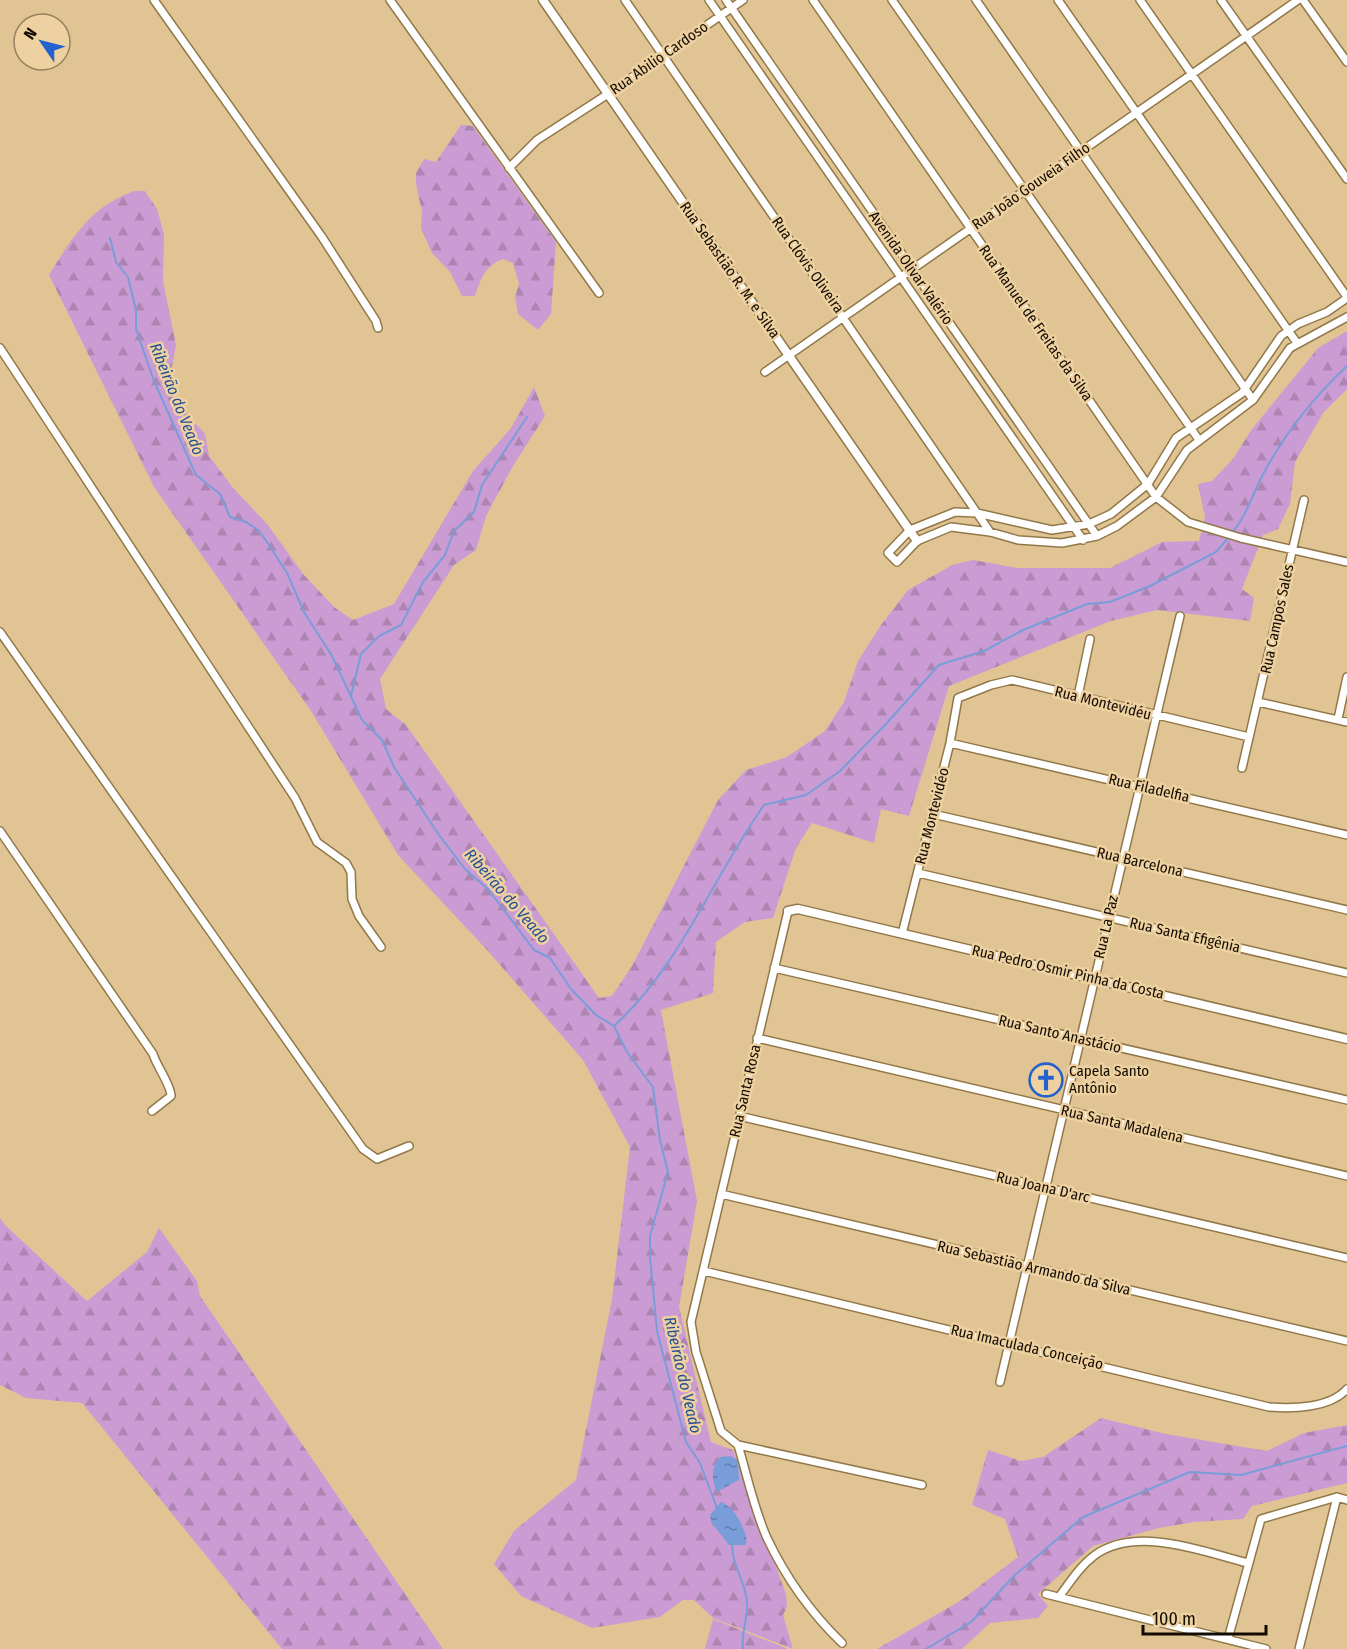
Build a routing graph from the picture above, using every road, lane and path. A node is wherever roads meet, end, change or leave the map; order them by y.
1 (154, 0) edge
2 (390, 0) edge
3 (543, 0) edge
4 (625, 0) edge
5 (709, 0) edge
6 (726, 0) edge
7 (743, 0) edge
8 (813, 0) edge
9 (892, 0) edge
10 (976, 0) edge
11 (1058, 0) edge
12 (1140, 0) edge
13 (1221, 0) edge
14 (1300, 0) edge
15 (731, 8) junction
16 (720, 15) junction
17 (1246, 36) junction
18 (663, 56) junction
19 (1347, 62) edge
20 (1192, 74) junction
21 (609, 94) junction
22 (1136, 113) junction
23 (1082, 151) junction
24 (509, 168) junction
25 (1347, 179) edge
26 (1025, 190) junction
27 (971, 229) junction
28 (912, 268) junction
29 (902, 275) junction
30 (599, 293) dead end
31 (1347, 298) edge
32 (844, 317) junction
33 (1347, 317) edge
34 (378, 328) dead end
35 (1287, 331) junction
36 (1297, 343) junction
37 (0, 348) edge
38 (789, 355) junction
39 (765, 372) dead end
40 (1246, 389) junction
41 (1253, 400) junction
42 (1191, 428) junction
43 (1199, 440) junction
44 (1148, 484) junction
45 (1156, 497) junction
46 (1304, 500) dead end
47 (977, 513) junction
48 (1089, 524) junction
49 (1075, 527) junction
50 (910, 530) junction
51 (990, 532) junction
52 (1097, 536) junction
53 (1083, 540) junction
54 (917, 541) junction
55 (1292, 549) junction
56 (1347, 562) edge
57 (1180, 616) dead end
58 (0, 632) edge
59 (1090, 639) dead end
60 (1347, 676) edge
61 (1078, 696) junction
62 (958, 698) joint
63 (1258, 702) junction
64 (1156, 716) junction
65 (1338, 719) junction
66 (1347, 722) edge
67 (1249, 737) junction
68 (950, 743) junction
69 (1242, 768) dead end
70 (1140, 786) junction
71 (933, 814) junction
72 (0, 831) edge
73 (1347, 835) edge
74 (1123, 858) junction
75 (918, 873) junction
76 (1347, 910) edge
77 (789, 912) joint
78 (1108, 917) junction
79 (902, 934) junction
80 (381, 947) dead end
81 (774, 968) junction
82 (1347, 973) edge
83 (1094, 978) junction
84 (757, 1038) junction
85 (1080, 1038) junction
86 (1347, 1039) edge
87 (1347, 1100) edge
88 (1064, 1110) junction
89 (152, 1111) dead end
90 (739, 1116) junction
91 (409, 1146) dead end
92 (1347, 1176) edge
93 (1047, 1188) junction
94 (721, 1194) junction
95 (1347, 1258) edge
96 (1028, 1267) junction
97 (704, 1271) junction
98 (1347, 1341) edge
99 (1010, 1343) junction
100 (999, 1382) dead end
101 (1347, 1389) edge
102 (738, 1445) junction
103 (922, 1485) dead end
104 (1336, 1497) junction
105 (1347, 1500) edge
106 (1248, 1563) junction
107 (1046, 1594) dead end
108 (1059, 1597) junction
109 (1228, 1639) junction
110 (842, 1643) dead end
111 (1266, 1649) edge
112 (1299, 1649) edge

1 - 34 street
2 - 24 street
3 - 21 street, Rua Sebastião R. M. e Silva
4 - 18 street, Rua Clóvis Oliveira
5 - 16 street
6 - 15 street, Avenida Olivar Valério
7 - 15 street, Rua Abilio Cardoso
8 - 27 street, Rua Manuel de Freitas da Silva
9 - 26 street
10 - 23 street
11 - 22 street
12 - 20 street
13 - 17 street
14 - 17 street, Rua João Gouveia Filho
14 - 19 street
15 - 16 street, Rua Abilio Cardoso
15 - 28 street, Avenida Olivar Valério
16 - 18 street, Rua Abilio Cardoso
16 - 29 street
17 - 20 street, Rua João Gouveia Filho
17 - 25 street
18 - 21 street, Rua Abilio Cardoso
18 - 32 street, Rua Clóvis Oliveira
20 - 22 street, Rua João Gouveia Filho
20 - 31 street
21 - 24 street, Rua Abilio Cardoso
21 - 38 street, Rua Sebastião R. M. e Silva
22 - 23 street, Rua João Gouveia Filho
22 - 35 street
23 - 26 street, Rua João Gouveia Filho
23 - 40 street
24 - 30 street
26 - 27 street, Rua João Gouveia Filho
26 - 42 street
27 - 28 street, Rua João Gouveia Filho
27 - 44 street, Rua Manuel de Freitas da Silva
28 - 29 street, Rua João Gouveia Filho
28 - 48 street, Avenida Olivar Valério
29 - 32 street, Rua João Gouveia Filho
29 - 49 street
31 - 35 street
32 - 38 street, Rua João Gouveia Filho
32 - 47 street, Rua Clóvis Oliveira
33 - 36 street
35 - 36 street
35 - 40 street
36 - 41 street
37 - 80 street
38 - 39 street, Rua João Gouveia Filho
38 - 50 street, Rua Sebastião R. M. e Silva
40 - 41 street
40 - 42 street
41 - 43 street
42 - 43 street
42 - 44 street
43 - 45 street
44 - 45 street, Rua Manuel de Freitas da Silva
44 - 48 street
45 - 52 street
45 - 55 street
46 - 55 street, Rua Campos Sales
47 - 49 street
47 - 50 street
47 - 51 street, Rua Clóvis Oliveira
48 - 49 street
48 - 52 street, Avenida Olivar Valério
49 - 53 street
50 - 54 street, Rua Sebastião R. M. e Silva
50 - 54 street
51 - 53 street
51 - 54 street
52 - 53 street
55 - 56 street
55 - 63 street, Rua Campos Sales
57 - 64 street, Rua La Paz
58 - 91 street
59 - 61 street
60 - 65 street
61 - 62 street, Rua Montevidéu
61 - 64 street, Rua Montevidéu
62 - 68 street, Rua Montevidéo
63 - 65 street
63 - 67 street, Rua Campos Sales
64 - 67 street, Rua Montevidéu
64 - 70 street, Rua La Paz
65 - 66 street
67 - 69 street, Rua Campos Sales
68 - 70 street, Rua Filadelfia
68 - 71 street, Rua Montevidéo
70 - 73 street, Rua Filadelfia
70 - 74 street, Rua La Paz
71 - 74 street, Rua Barcelona
71 - 75 street, Rua Montevidéo
72 - 89 street
74 - 76 street, Rua Barcelona
74 - 78 street, Rua La Paz
75 - 78 street, Rua Santa Efigênia
75 - 79 street, Rua Montevidéo
77 - 79 street, Rua Pedro Osmir Pinha da Costa
77 - 81 street, Rua Santa Rosa
78 - 82 street, Rua Santa Efigênia
78 - 83 street, Rua La Paz
79 - 83 street, Rua Pedro Osmir Pinha da Costa
81 - 84 street, Rua Santa Rosa
81 - 85 street, Rua Santo Anastácio
83 - 85 street, Rua La Paz
83 - 86 street, Rua Pedro Osmir Pinha da Costa
84 - 88 street, Rua Santa Madalena
84 - 90 street, Rua Santa Rosa
85 - 87 street, Rua Santo Anastácio
85 - 88 street, Rua La Paz
88 - 92 street, Rua Santa Madalena
88 - 93 street, Rua La Paz
90 - 93 street, Rua Joana D'arc
90 - 94 street, Rua Santa Rosa
93 - 95 street, Rua Joana D'arc
93 - 96 street, Rua La Paz
94 - 96 street, Rua Sebastião Armando da Silva
94 - 97 street, Rua Santa Rosa
96 - 98 street, Rua Sebastião Armando da Silva
96 - 99 street, Rua La Paz
97 - 99 street, Rua Imaculada Conceição
97 - 102 street, Rua Santa Rosa
99 - 100 street, Rua La Paz
99 - 101 street, Rua Imaculada Conceição
102 - 103 street
102 - 110 street
104 - 105 street
104 - 106 street
104 - 112 street
106 - 108 street
106 - 109 street
107 - 108 street
108 - 109 street
109 - 111 street

